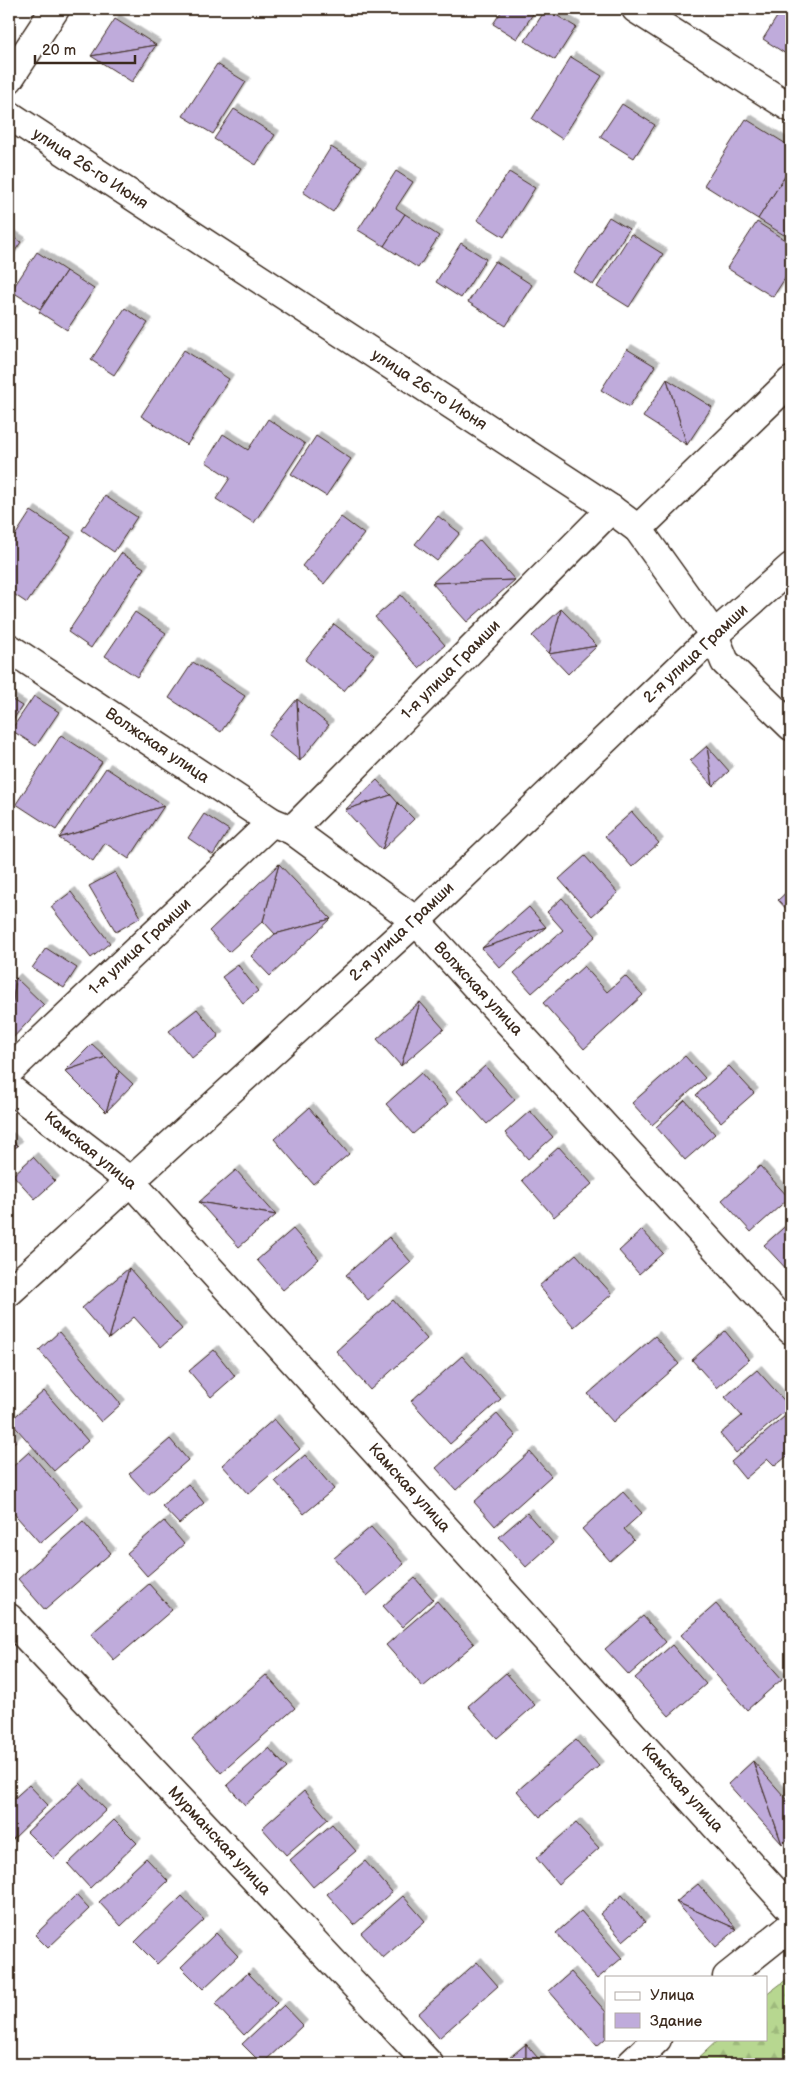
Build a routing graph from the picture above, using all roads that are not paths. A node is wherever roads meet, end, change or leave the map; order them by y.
1 (55, 9) edge
2 (636, 9) edge
3 (9, 79) edge
4 (791, 108) edge
5 (9, 115) edge
6 (791, 381) edge
7 (611, 509) junction
8 (638, 529) junction
9 (791, 566) edge
10 (714, 635) junction
11 (9, 648) edge
12 (791, 726) edge
13 (282, 826) junction
14 (416, 921) junction
15 (9, 1071) edge
16 (9, 1088) edge
17 (130, 1181) junction
18 (9, 1292) edge
19 (791, 1330) edge
20 (9, 1618) edge
21 (791, 1909) edge
22 (791, 1926) edge
23 (728, 1976) edge
24 (657, 2040) edge
25 (429, 2064) edge
26 (631, 2064) edge

1 - 3 street
2 - 4 street
5 - 7 street, улица 26-го Июня
6 - 8 street
7 - 8 street, улица 26-го Июня
7 - 13 street, 1-я улица Грамши
8 - 10 street, улица 26-го Июня
9 - 10 street, 2-я улица Грамши
10 - 12 street, улица 26-го Июня
10 - 14 street, 2-я улица Грамши
11 - 13 street, Волжская улица
13 - 14 street, Волжская улица
13 - 15 street, 1-я улица Грамши
14 - 17 street, 2-я улица Грамши
14 - 19 street, Волжская улица
16 - 17 street, Камская улица
17 - 18 street, 2-я улица Грамши
17 - 21 street, Камская улица
20 - 25 street, Мурманская улица
22 - 23 street
24 - 26 street

